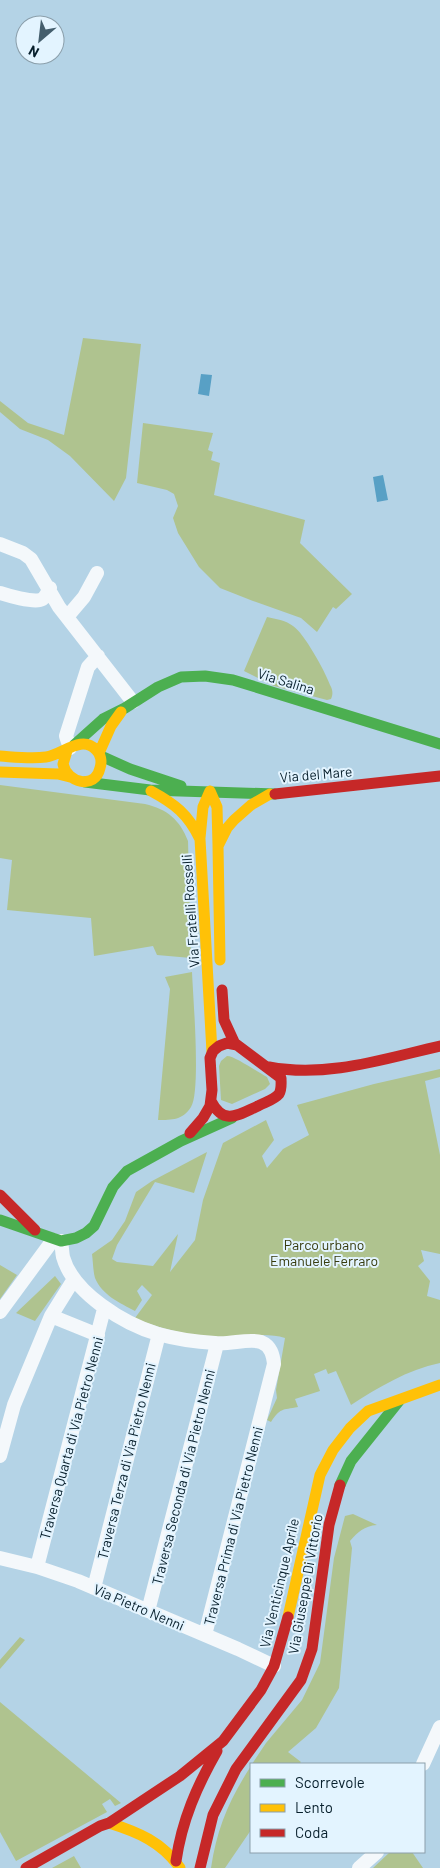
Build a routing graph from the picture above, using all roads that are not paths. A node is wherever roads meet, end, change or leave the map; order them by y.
1 (0, 544) edge
2 (97, 573) dead end
3 (50, 588) junction
4 (0, 593) edge
5 (40, 600) junction
6 (63, 612) junction
7 (98, 656) junction
8 (129, 705) junction
9 (440, 744) edge
10 (70, 748) junction
11 (100, 754) junction
12 (0, 756) edge
13 (0, 772) edge
14 (440, 776) edge
15 (70, 778) junction
16 (85, 782) junction
17 (150, 790) junction
18 (194, 790) junction
19 (210, 791) junction
20 (270, 794) junction
21 (200, 839) junction
22 (218, 846) junction
23 (235, 1044) junction
24 (440, 1046) edge
25 (212, 1052) junction
26 (268, 1067) junction
27 (327, 1071) junction
28 (277, 1096) junction
29 (212, 1101) junction
30 (232, 1118) junction
31 (186, 1137) junction
32 (0, 1195) edge
33 (0, 1220) edge
34 (40, 1234) junction
35 (57, 1240) junction
36 (74, 1279) junction
37 (104, 1309) junction
38 (0, 1312) edge
39 (51, 1316) junction
40 (159, 1334) junction
41 (98, 1335) junction
42 (217, 1344) junction
43 (440, 1385) edge
44 (400, 1400) junction
45 (14, 1405) junction
46 (0, 1425) edge
47 (0, 1456) edge
48 (0, 1558) edge
49 (37, 1567) junction
50 (94, 1588) junction
51 (148, 1611) junction
52 (205, 1635) junction
53 (274, 1666) junction
54 (440, 1727) edge
55 (223, 1741) junction
56 (423, 1763) edge
57 (109, 1823) junction
58 (376, 1853) edge
59 (178, 1865) edge
60 (26, 1868) edge
61 (200, 1868) edge
62 (359, 1868) edge

1 - 3 street
2 - 6 street
3 - 5 street
3 - 6 street
4 - 5 street
5 - 6 street
6 - 7 street
7 - 8 street
7 - 10 street
8 - 9 street, Via Salina
8 - 10 street, Via Salina
8 - 11 street
10 - 11 street
10 - 12 street
10 - 15 street
11 - 16 street
11 - 18 street
13 - 15 street
14 - 20 street, Via del Mare
15 - 16 street
16 - 17 street
17 - 18 street
17 - 21 street, Via Fratelli Rosselli
18 - 19 street, Via del Mare
19 - 20 street, Via del Mare
19 - 21 street
19 - 22 street, Via Fratelli Rosselli
20 - 22 street
21 - 25 street, Via Fratelli Rosselli
22 - 23 street, Via Fratelli Rosselli
23 - 25 street
23 - 26 street
24 - 27 street
25 - 29 street
26 - 27 street
26 - 28 street
27 - 28 street
28 - 30 street
29 - 30 street
29 - 31 street
30 - 31 street
31 - 35 street
32 - 34 street
33 - 34 street
34 - 35 street
35 - 36 street
35 - 38 street
36 - 37 street
36 - 39 street
37 - 40 street
37 - 41 street, Traversa Quarta di Via Pietro Nenni
39 - 41 street
39 - 45 street
40 - 42 street
40 - 50 street, Traversa Terza di Via Pietro Nenni
41 - 49 street, Traversa Quarta di Via Pietro Nenni
42 - 51 street, Traversa Seconda di Via Pietro Nenni
42 - 52 street, Traversa Prima di Via Pietro Nenni
43 - 44 street
44 - 53 street, Via Venticinque Aprile
44 - 61 street, Via Giuseppe Di Vittorio
45 - 46 street
45 - 47 street
48 - 49 street, Via Pietro Nenni
49 - 50 street, Via Pietro Nenni
50 - 51 street, Via Pietro Nenni
51 - 52 street, Via Pietro Nenni
52 - 53 street, Via Pietro Nenni
53 - 55 street, Via Venticinque Aprile
54 - 56 street
55 - 57 street, Via Venticinque Aprile
55 - 59 street
57 - 59 street
57 - 60 street, Via Venticinque Aprile
58 - 62 street

